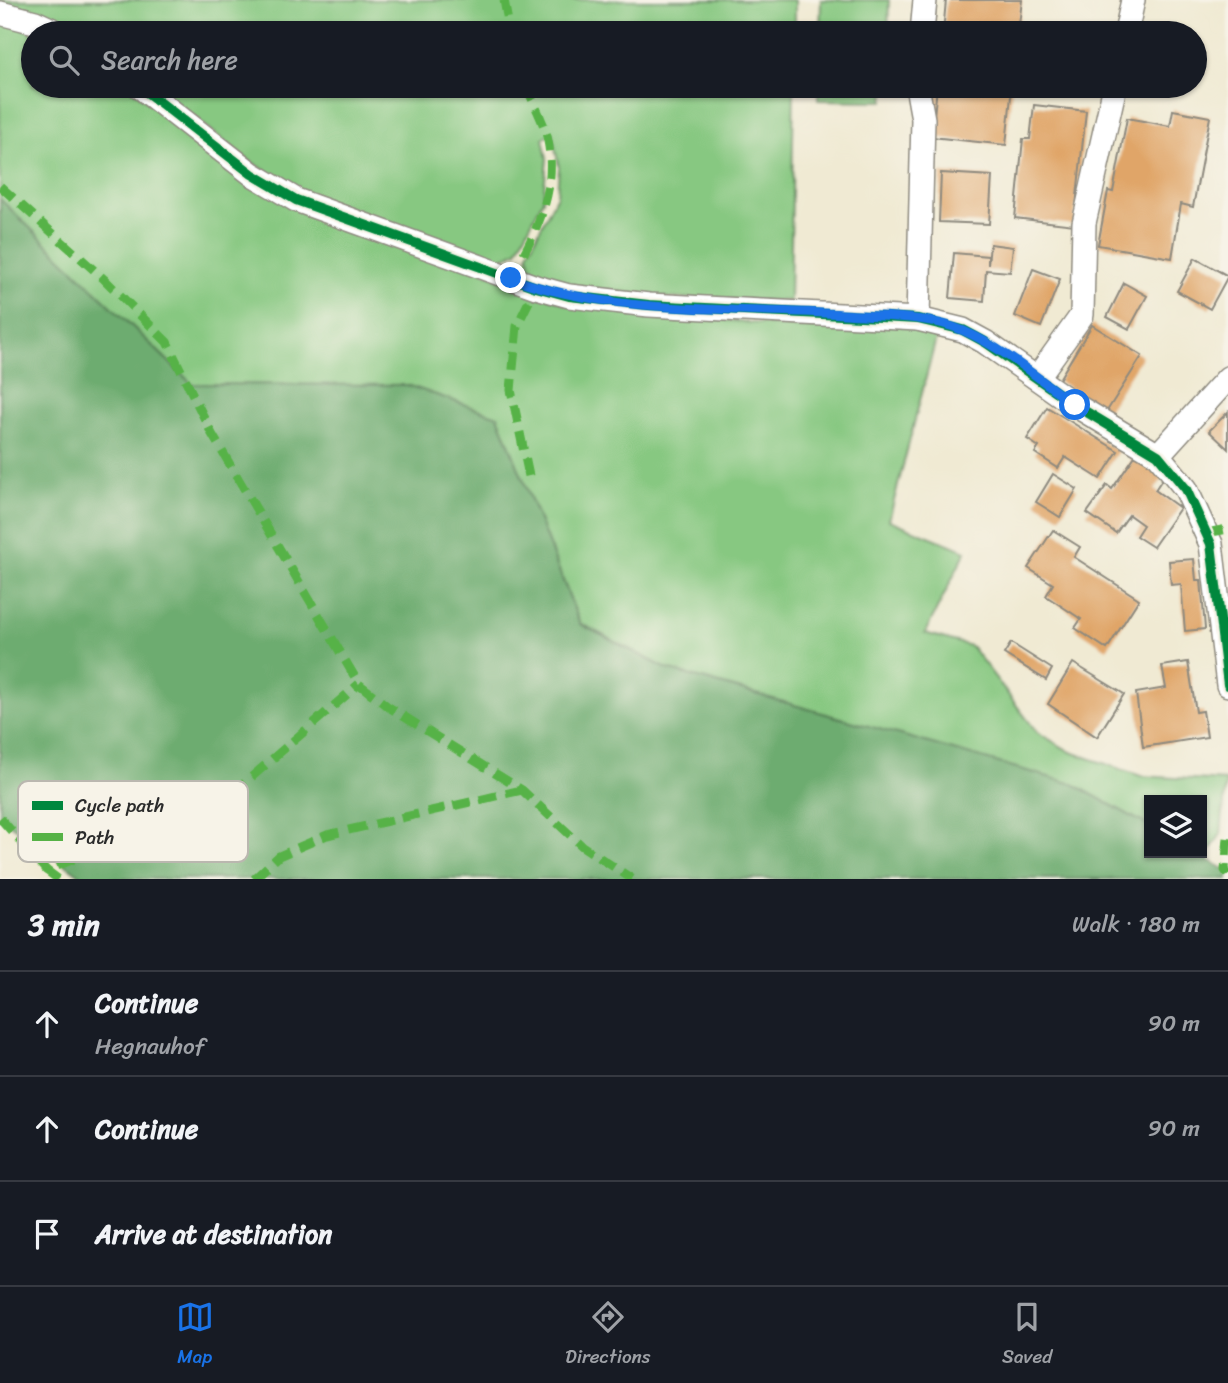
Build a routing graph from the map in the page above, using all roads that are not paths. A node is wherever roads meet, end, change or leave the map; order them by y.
1 (925, 0) edge
2 (1133, 0) edge
3 (0, 13) edge
4 (31, 21) edge
5 (923, 21) edge
6 (1129, 21) edge
7 (154, 98) edge
8 (919, 98) edge
9 (1112, 98) edge
10 (918, 319) junction
11 (1037, 378) junction
12 (1228, 378) edge
13 (1158, 455) junction
14 (1228, 685) edge

1 - 5 street
2 - 6 street
3 - 4 street
7 - 10 street
8 - 10 street
9 - 11 street
10 - 11 street
11 - 13 street
12 - 13 street
13 - 14 street

